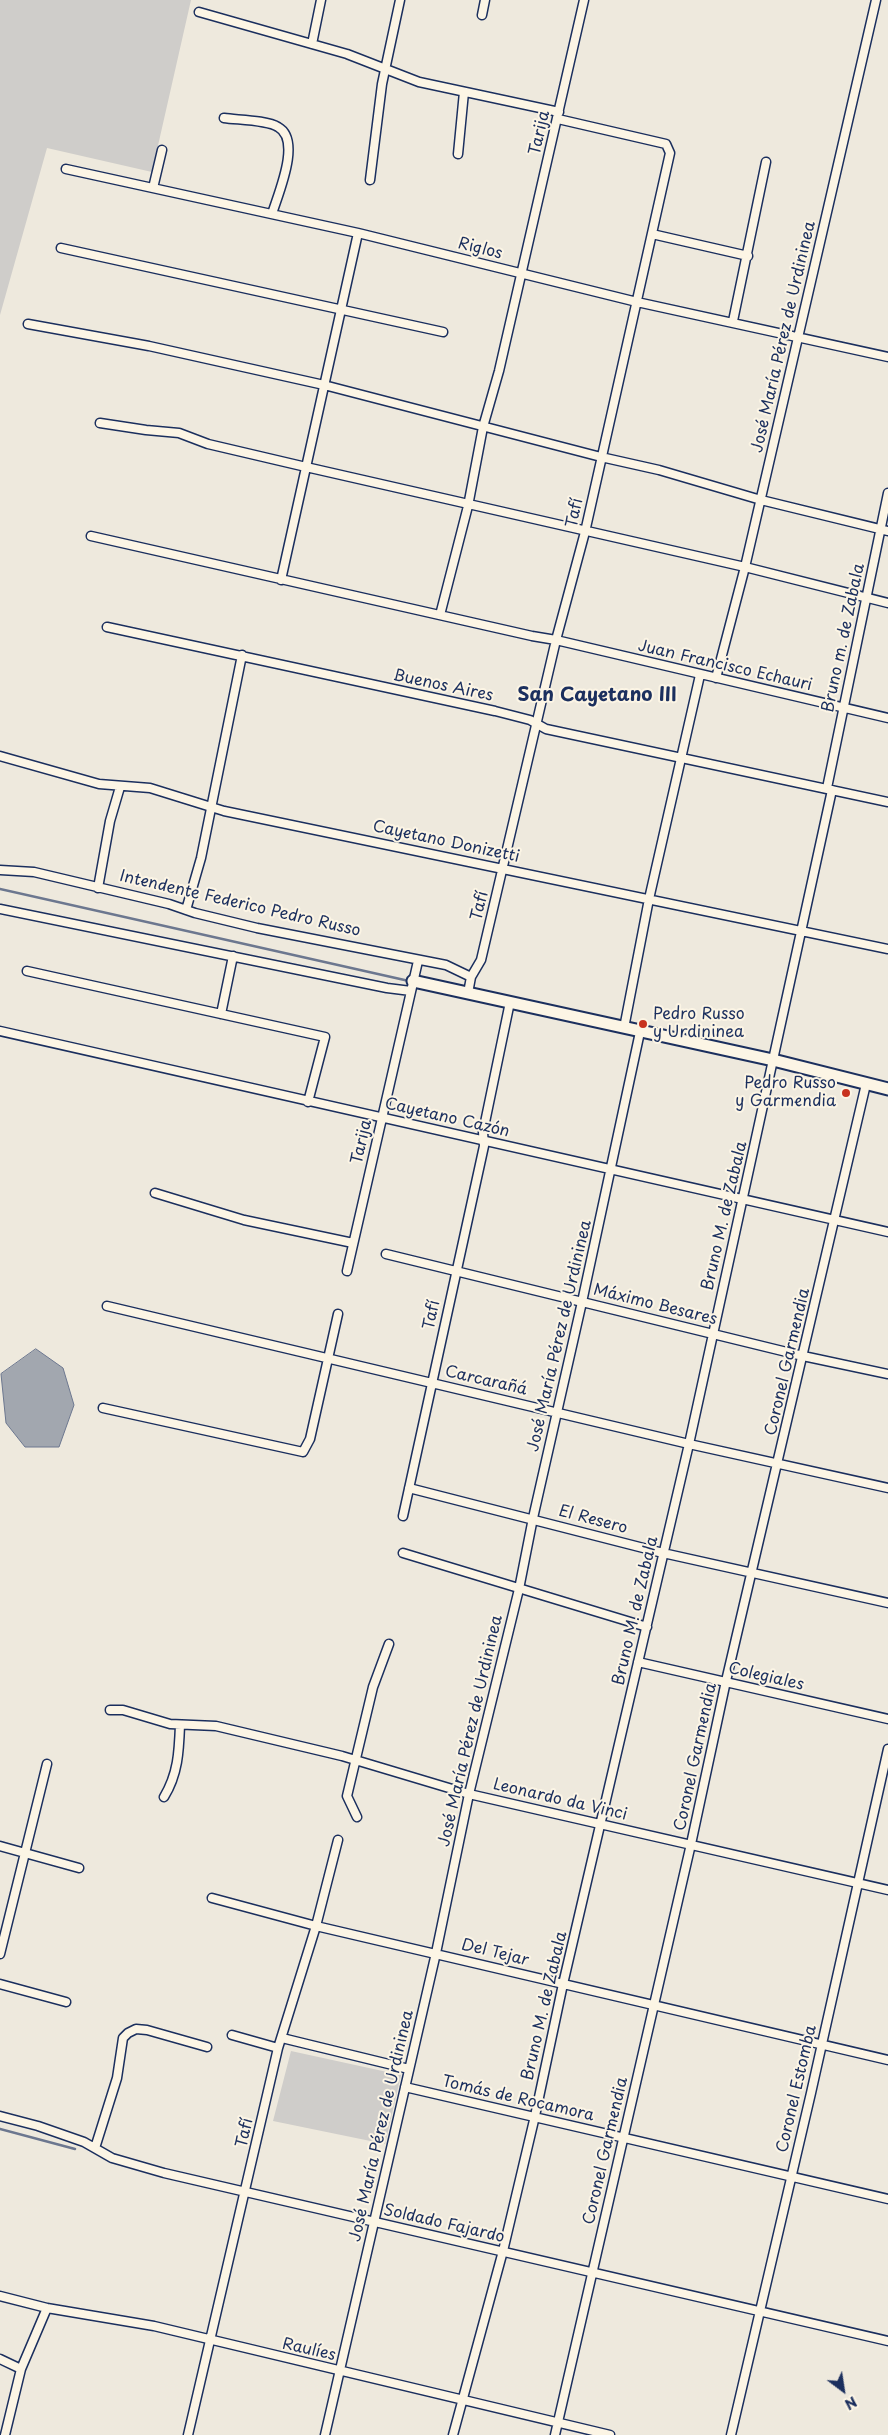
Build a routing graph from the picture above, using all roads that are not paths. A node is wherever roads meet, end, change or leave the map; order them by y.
1 (321, 0) edge
2 (400, 0) edge
3 (485, 0) edge
4 (584, 0) edge
5 (876, 0) edge
6 (200, 12) dead end
7 (482, 16) dead end
8 (312, 44) junction
9 (385, 69) junction
10 (464, 92) junction
11 (559, 115) junction
12 (224, 118) dead end
13 (162, 150) dead end
14 (458, 154) dead end
15 (766, 162) dead end
16 (66, 169) dead end
17 (370, 180) dead end
18 (154, 188) junction
19 (272, 214) junction
20 (358, 233) junction
21 (652, 234) junction
22 (61, 248) dead end
23 (748, 256) junction
24 (521, 273) junction
25 (637, 302) junction
26 (340, 309) junction
27 (733, 321) junction
28 (28, 324) dead end
29 (443, 332) dead end
30 (798, 335) junction
31 (888, 357) edge
32 (324, 385) junction
33 (100, 423) dead end
34 (483, 427) junction
35 (601, 457) junction
36 (306, 467) junction
37 (888, 493) edge
38 (761, 500) junction
39 (468, 506) junction
40 (885, 530) edge
41 (586, 532) junction
42 (91, 536) dead end
43 (746, 566) junction
44 (281, 580) junction
45 (866, 598) junction
46 (888, 603) edge
47 (440, 615) junction
48 (107, 628) dead end
49 (556, 640) junction
50 (242, 655) junction
51 (700, 675) junction
52 (716, 678) junction
53 (844, 707) junction
54 (888, 718) edge
55 (536, 723) junction
56 (0, 756) edge
57 (680, 757) junction
58 (120, 787) junction
59 (829, 789) junction
60 (888, 802) edge
61 (211, 807) junction
62 (504, 868) junction
63 (0, 872) edge
64 (98, 888) junction
65 (649, 899) junction
66 (0, 909) edge
67 (186, 910) junction
68 (800, 932) junction
69 (888, 949) edge
70 (233, 956) junction
71 (418, 961) junction
72 (27, 971) dead end
73 (470, 977) junction
74 (412, 986) junction
75 (468, 993) junction
76 (510, 1002) junction
77 (221, 1014) junction
78 (624, 1028) junction
79 (0, 1031) edge
80 (640, 1032) junction
81 (773, 1060) junction
82 (866, 1084) junction
83 (888, 1089) edge
84 (308, 1102) junction
85 (382, 1117) junction
86 (483, 1140) junction
87 (611, 1169) junction
88 (155, 1193) dead end
89 (743, 1199) junction
90 (836, 1220) junction
91 (888, 1232) edge
92 (353, 1243) junction
93 (386, 1254) dead end
94 (456, 1270) junction
95 (346, 1271) dead end
96 (582, 1302) junction
97 (107, 1306) dead end
98 (338, 1314) dead end
99 (713, 1333) junction
100 (803, 1356) junction
101 (328, 1358) junction
102 (888, 1374) edge
103 (432, 1383) junction
104 (103, 1408) dead end
105 (557, 1412) junction
106 (689, 1444) junction
107 (777, 1464) junction
108 (409, 1488) junction
109 (888, 1488) edge
110 (403, 1516) dead end
111 (532, 1518) junction
112 (403, 1553) dead end
113 (663, 1554) junction
114 (751, 1573) junction
115 (519, 1589) junction
116 (888, 1603) edge
117 (646, 1627) junction
118 (389, 1644) dead end
119 (638, 1662) junction
120 (726, 1681) junction
121 (110, 1710) dead end
122 (888, 1719) edge
123 (180, 1726) junction
124 (888, 1749) edge
125 (355, 1760) junction
126 (47, 1764) dead end
127 (469, 1794) junction
128 (164, 1797) dead end
129 (356, 1817) dead end
130 (601, 1823) junction
131 (338, 1840) dead end
132 (691, 1844) junction
133 (0, 1846) edge
134 (25, 1853) junction
135 (79, 1868) dead end
136 (858, 1884) junction
137 (888, 1890) edge
138 (212, 1898) dead end
139 (316, 1926) junction
140 (2, 1935) edge
141 (436, 1953) junction
142 (0, 1954) edge
143 (0, 1984) edge
144 (563, 1984) junction
145 (66, 2002) dead end
146 (654, 2005) junction
147 (232, 2035) dead end
148 (282, 2038) junction
149 (822, 2044) junction
150 (207, 2047) dead end
151 (278, 2048) junction
152 (888, 2060) edge
153 (409, 2069) junction
154 (405, 2087) junction
155 (0, 2116) edge
156 (534, 2116) junction
157 (624, 2138) junction
158 (95, 2148) junction
159 (791, 2176) junction
160 (246, 2190) junction
161 (888, 2199) edge
162 (374, 2221) junction
163 (503, 2251) junction
164 (591, 2273) junction
165 (0, 2296) edge
166 (47, 2308) junction
167 (760, 2312) junction
168 (210, 2341) junction
169 (888, 2342) edge
170 (0, 2359) edge
171 (20, 2369) junction
172 (340, 2371) junction
173 (461, 2401) junction
174 (558, 2422) junction
175 (5, 2435) edge
176 (188, 2435) edge
177 (324, 2435) edge
178 (453, 2435) edge
179 (555, 2435) edge
180 (610, 2435) edge
181 (731, 2435) edge

1 - 8 street
2 - 9 street
3 - 7 street
4 - 11 street, Tarija
5 - 30 street, José María Pérez de Urdininea
6 - 8 street
8 - 9 street
9 - 10 street
9 - 17 street
10 - 11 street
10 - 14 street
11 - 21 street, Tafí
11 - 24 street, Tarija
12 - 19 street
13 - 18 street
15 - 23 street
16 - 18 street, Riglos
18 - 19 street, Riglos
19 - 20 street, Riglos
20 - 24 street, Riglos
20 - 26 street
21 - 23 street
21 - 25 street, Tafí
22 - 26 street
23 - 27 street
24 - 25 street, Riglos
24 - 34 street, Tarija
25 - 27 street, Riglos
25 - 35 street, Tafí
26 - 29 street
26 - 32 street
27 - 30 street, Riglos
28 - 32 street
30 - 31 street, Riglos
30 - 38 street, José María Pérez de Urdininea
32 - 34 street
32 - 36 street
33 - 36 street
34 - 35 street
34 - 39 street, Tarija
35 - 38 street
35 - 41 street, Tafí
36 - 39 street
36 - 44 street
37 - 40 street, Bruno m. de Zabala
38 - 40 street
38 - 43 street, José María Pérez de Urdininea
39 - 41 street
39 - 47 street, Tarija
40 - 45 street, Bruno m. de Zabala
41 - 43 street
41 - 49 street, Tafí
42 - 44 street, Juan Francisco Echauri
43 - 45 street
43 - 52 street, José María Pérez de Urdininea
44 - 47 street, Juan Francisco Echauri
45 - 46 street
45 - 53 street, Bruno m. de Zabala
47 - 49 street, Juan Francisco Echauri
48 - 50 street, Buenos Aires
49 - 51 street, Juan Francisco Echauri
49 - 55 street, Tafí
50 - 55 street, Buenos Aires
50 - 61 street
51 - 52 street, Juan Francisco Echauri
51 - 57 street
52 - 53 street, Juan Francisco Echauri
53 - 54 street, Juan Francisco Echauri
53 - 59 street, Bruno m. de Zabala
55 - 57 street, Buenos Aires
55 - 62 street, Tafí
56 - 58 street, Cayetano Donizetti
57 - 59 street, Buenos Aires
57 - 65 street
58 - 61 street, Cayetano Donizetti
58 - 64 street
59 - 60 street, Buenos Aires
59 - 68 street, Bruno M. de Zabala
61 - 62 street, Cayetano Donizetti
61 - 67 street
62 - 65 street, Cayetano Donizetti
62 - 73 street, Tafí
63 - 64 street, Intendente Federico Pedro Russo
64 - 67 street, Intendente Federico Pedro Russo
65 - 68 street, Cayetano Donizetti
65 - 78 street
66 - 70 street
67 - 71 street, Intendente Federico Pedro Russo
68 - 69 street, Cayetano Donizetti
68 - 81 street, Bruno M. de Zabala
70 - 74 street
70 - 77 street
71 - 73 street, Intendente Federico Pedro Russo
71 - 74 street, Tarija
72 - 77 street
73 - 75 street, Tafí
74 - 75 street
74 - 85 street, Tarija
75 - 76 street
76 - 78 street
76 - 86 street, Tafí
77 - 84 street
78 - 80 street
79 - 84 street, Cayetano Cazón
80 - 81 street
80 - 87 street, José María Pérez de Urdininea
81 - 82 street
81 - 89 street, Bruno M. de Zabala
82 - 83 street
82 - 90 street, Coronel Garmendia
84 - 85 street, Cayetano Cazón
85 - 86 street, Cayetano Cazón
85 - 92 street, Tarija
86 - 87 street, Cayetano Cazón
86 - 94 street, Tafí
87 - 89 street, Cayetano Cazón
87 - 96 street, José María Pérez de Urdininea
88 - 92 street
89 - 90 street, Cayetano Cazón
89 - 99 street, Bruno M. de Zabala
90 - 91 street, Cayetano Cazón
90 - 100 street, Coronel Garmendia
92 - 95 street, Tarija
93 - 94 street, Máximo Besares
94 - 96 street, Máximo Besares
94 - 103 street, Tafí
96 - 99 street, Máximo Besares
96 - 105 street, José María Pérez de Urdininea
97 - 101 street, Carcarañá
98 - 101 street
99 - 100 street, Máximo Besares
99 - 106 street, Bruno M. de Zabala
100 - 102 street, Máximo Besares
100 - 107 street, Coronel Garmendia
101 - 103 street, Carcarañá
101 - 104 street
103 - 105 street, Carcarañá
103 - 108 street, Tafí
105 - 106 street, Carcarañá
105 - 111 street, José María Pérez de Urdininea
106 - 107 street, Carcarañá
106 - 113 street, Bruno M. de Zabala
107 - 109 street, Carcarañá
107 - 114 street, Coronel Garmendia
108 - 110 street, Tafí
108 - 111 street, El Resero
111 - 113 street, El Resero
111 - 115 street, José María Pérez de Urdininea
112 - 115 street
113 - 114 street, El Resero
113 - 117 street, Bruno M. de Zabala
114 - 116 street, El Resero
114 - 120 street, Coronel Garmendia
115 - 117 street
115 - 127 street, José María Pérez de Urdininea
117 - 119 street, Bruno M. de Zabala
118 - 125 street
119 - 120 street, Colegiales
119 - 130 street, Bruno M. de Zabala
120 - 122 street, Colegiales
120 - 132 street, Coronel Garmendia
121 - 123 street, Leonardo da Vinci
123 - 125 street, Leonardo da Vinci
123 - 128 street
124 - 136 street, Coronel Estomba
125 - 127 street, Leonardo da Vinci
125 - 129 street
126 - 134 street
127 - 130 street, Leonardo da Vinci
127 - 141 street, José María Pérez de Urdininea
130 - 132 street, Leonardo da Vinci
130 - 144 street, Bruno M. de Zabala
131 - 139 street, Tafí
132 - 136 street, Leonardo da Vinci
132 - 146 street, Coronel Garmendia
133 - 134 street
134 - 135 street
134 - 140 street
136 - 137 street, Leonardo da Vinci
136 - 149 street, Coronel Estomba
138 - 139 street, Del Tejar
139 - 141 street, Del Tejar
139 - 148 street, Tafí
140 - 142 street
141 - 144 street, Del Tejar
141 - 153 street, José María Pérez de Urdininea
143 - 145 street
144 - 146 street, Del Tejar
144 - 156 street, Bruno M. de Zabala
146 - 149 street, Del Tejar
146 - 157 street, Coronel Garmendia
147 - 151 street
148 - 151 street, Tafí
148 - 153 street
149 - 152 street, Del Tejar
149 - 159 street, Coronel Estomba
150 - 158 street
151 - 160 street, Tafí
153 - 154 street, José María Pérez de Urdininea
154 - 156 street, Tomás de Rocamora
154 - 162 street, José María Pérez de Urdininea
155 - 158 street, Soldado Fajardo
156 - 157 street, Tomás de Rocamora
156 - 163 street, Bruno M. de Zabala
157 - 159 street, Tomás de Rocamora
157 - 164 street, Coronel Garmendia
158 - 160 street, Soldado Fajardo
159 - 161 street, Tomás de Rocamora
159 - 167 street, Coronel Estomba
160 - 162 street, Soldado Fajardo
160 - 168 street, Tafí
162 - 163 street, Soldado Fajardo
162 - 172 street, José María Pérez de Urdininea
163 - 164 street, Soldado Fajardo
163 - 173 street, Bruno M. de Zabala
164 - 167 street, Soldado Fajardo
164 - 174 street, Coronel Garmendia
165 - 166 street, Raulíes
166 - 168 street, Raulíes
166 - 171 street
167 - 169 street, Soldado Fajardo
167 - 181 street, Coronel Estomba
168 - 172 street, Raulíes
168 - 176 street, Tafí
170 - 171 street
171 - 175 street
172 - 173 street, Raulíes
172 - 177 street, José María Pérez de Urdininea
173 - 174 street, Raulíes
173 - 178 street, Bruno M. de Zabala
174 - 179 street, Coronel Garmendia
174 - 180 street, Raulíes

